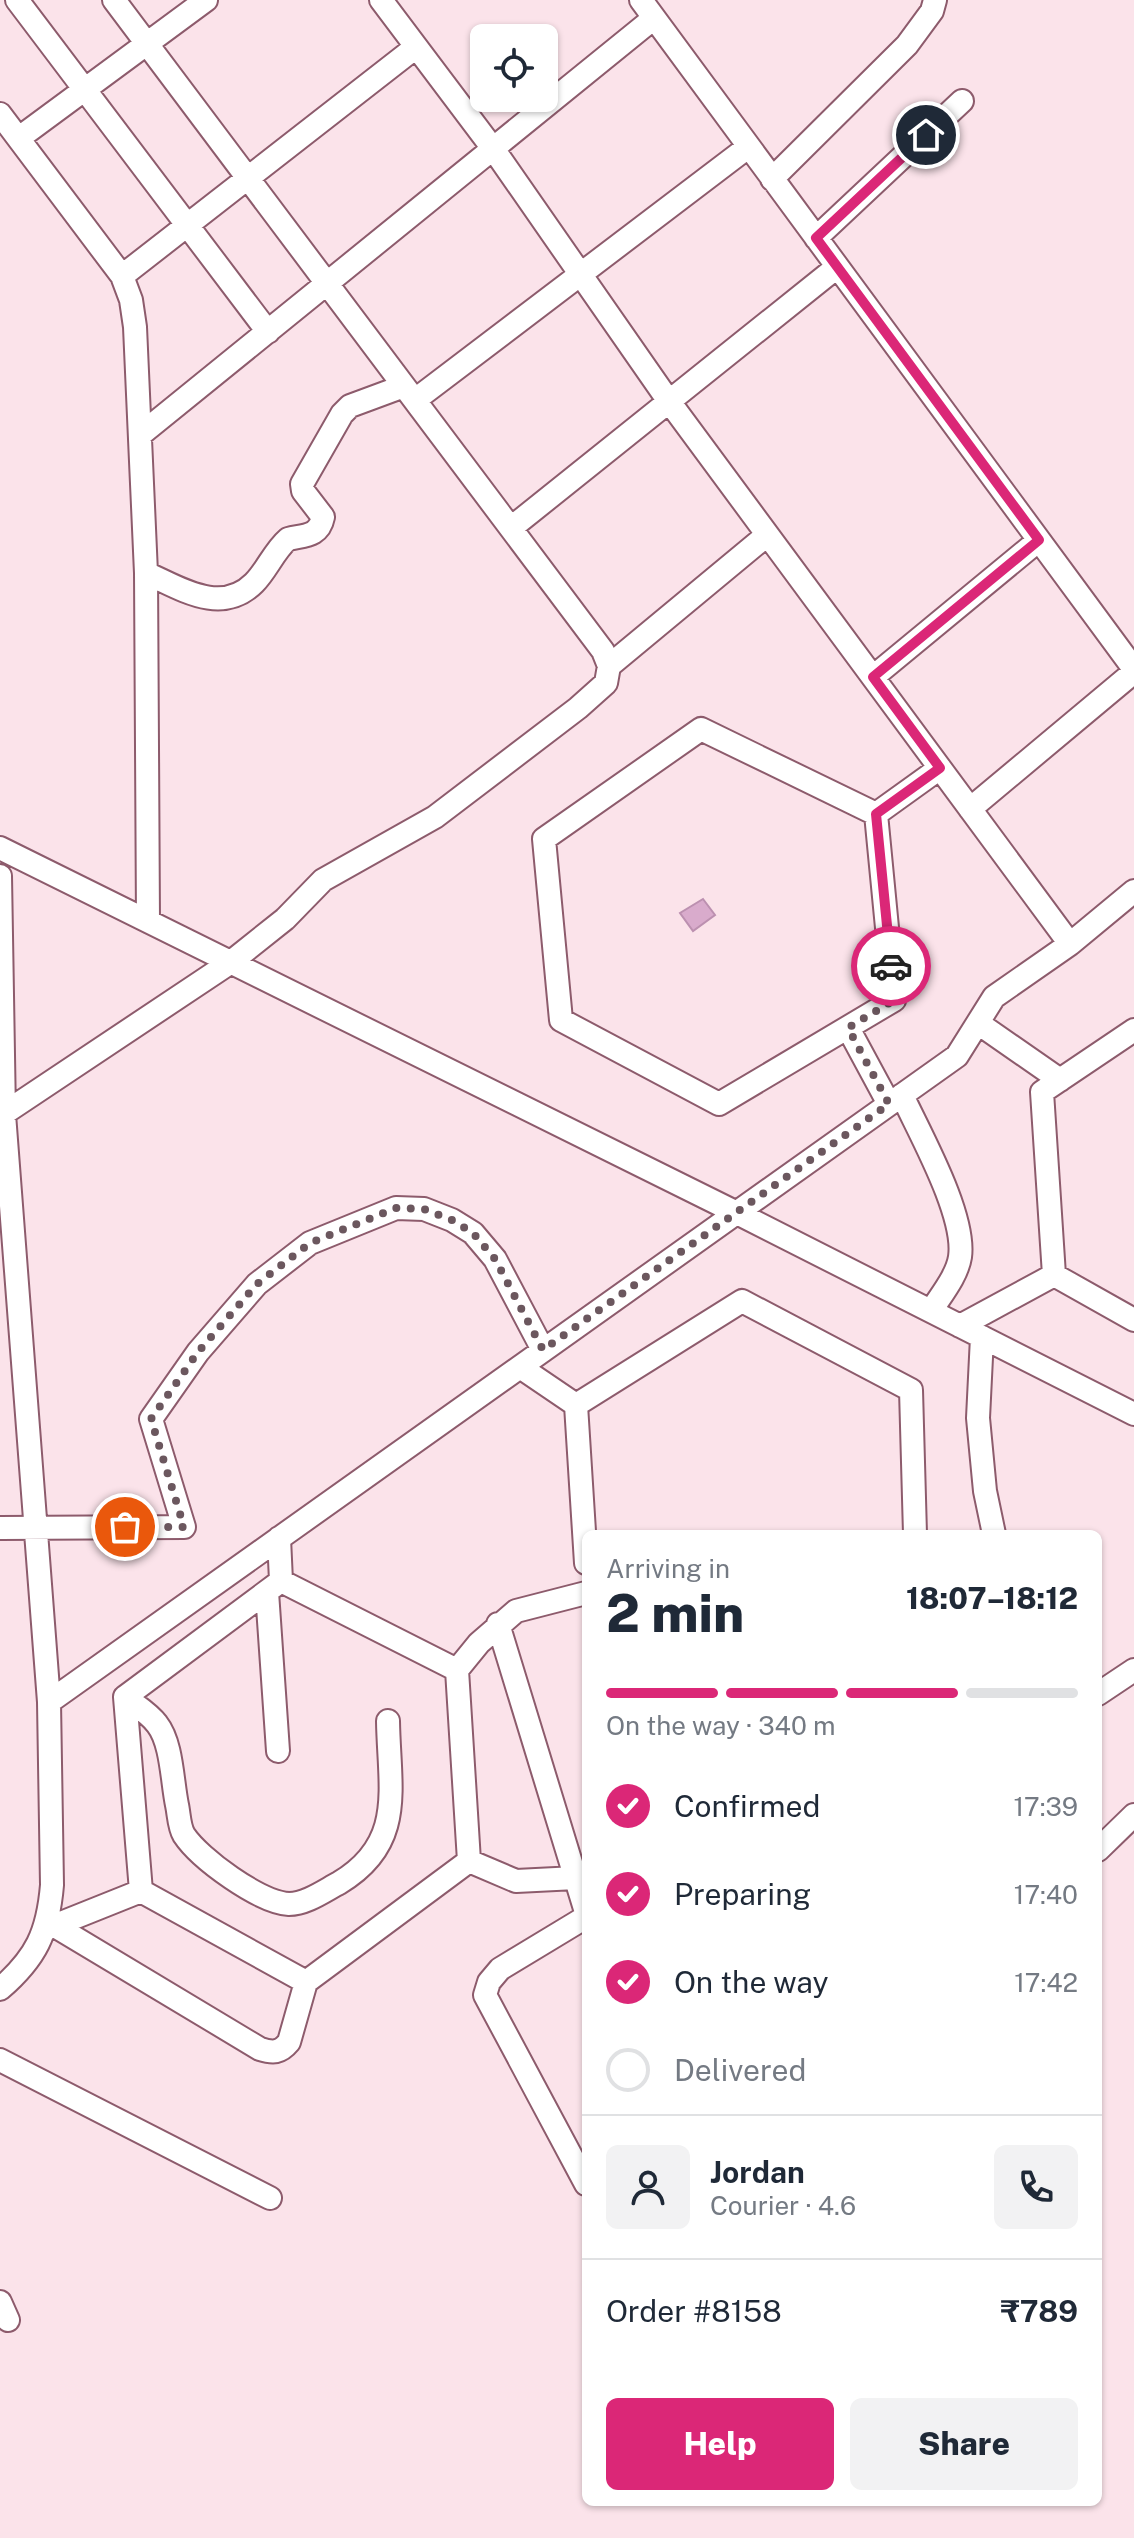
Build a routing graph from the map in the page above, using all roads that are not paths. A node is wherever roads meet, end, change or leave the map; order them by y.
1 (17, 0) edge
2 (114, 0) edge
3 (206, 0) edge
4 (381, 0) edge
5 (935, 0) edge
6 (647, 9) edge
7 (147, 43) junction
8 (416, 47) junction
9 (84, 89) junction
10 (962, 101) dead end
11 (0, 114) edge
12 (19, 138) junction
13 (748, 147) junction
14 (494, 150) junction
15 (248, 179) junction
16 (772, 179) junction
17 (187, 226) junction
18 (816, 238) junction
19 (837, 267) junction
20 (581, 273) junction
21 (122, 276) junction
22 (327, 284) junction
23 (268, 332) junction
24 (410, 393) junction
25 (668, 400) junction
26 (140, 435) junction
27 (511, 528) junction
28 (767, 535) junction
29 (1039, 540) junction
30 (146, 573) junction
31 (609, 666) junction
32 (1134, 671) edge
33 (873, 677) junction
34 (940, 768) junction
35 (970, 809) junction
36 (876, 814) junction
37 (0, 848) edge
38 (0, 876) edge
39 (1134, 891) edge
40 (148, 921) junction
41 (1070, 944) junction
42 (231, 962) junction
43 (978, 1023) junction
44 (848, 1028) junction
45 (1134, 1030) edge
46 (1060, 1080) junction
47 (896, 1100) junction
48 (2, 1115) edge
49 (737, 1213) junction
50 (1054, 1275) junction
51 (931, 1311) junction
52 (1134, 1320) edge
53 (960, 1326) junction
54 (982, 1337) junction
55 (543, 1350) junction
56 (520, 1367) junction
57 (576, 1405) junction
58 (1134, 1414) edge
59 (36, 1526) junction
60 (0, 1528) edge
61 (584, 1530) edge
62 (915, 1530) edge
63 (993, 1530) edge
64 (279, 1538) junction
65 (274, 1587) junction
66 (582, 1594) edge
67 (498, 1624) junction
68 (457, 1670) junction
69 (1134, 1670) edge
70 (1102, 1691) edge
71 (125, 1697) junction
72 (49, 1702) junction
73 (388, 1721) dead end
74 (278, 1751) dead end
75 (1134, 1815) edge
76 (1102, 1846) edge
77 (469, 1861) junction
78 (576, 1878) junction
79 (141, 1891) junction
80 (582, 1900) edge
81 (582, 1917) edge
82 (50, 1928) junction
83 (306, 1982) junction
84 (0, 1989) edge
85 (0, 2060) edge
86 (582, 2177) edge
87 (270, 2198) dead end

1 - 9 street
2 - 7 street
3 - 7 street
4 - 8 street
5 - 16 street
6 - 13 street
6 - 14 street
7 - 9 street
7 - 15 street
8 - 14 street
8 - 15 street
9 - 12 street
9 - 17 street
10 - 18 street
11 - 12 street
12 - 21 street
13 - 16 street
13 - 20 street
14 - 20 street
14 - 22 street
15 - 17 street
15 - 22 street
16 - 18 street
17 - 21 street
17 - 23 street
18 - 19 street
19 - 25 street
19 - 29 street
20 - 24 street
20 - 25 street
21 - 26 street
22 - 23 street
22 - 24 street
23 - 26 street
24 - 27 street
24 - 30 street
25 - 27 street
25 - 28 street
26 - 30 street
27 - 31 street
28 - 31 street
28 - 33 street
29 - 32 street
29 - 33 street
30 - 40 street
31 - 42 street
32 - 35 street
33 - 34 street
34 - 35 street
34 - 36 street
35 - 41 street
36 - 44 street
36 - 44 street
37 - 40 street
38 - 48 street
39 - 41 street
40 - 42 street
41 - 43 street
42 - 48 street
42 - 49 street
43 - 46 street
43 - 47 street
44 - 47 street
45 - 46 street
46 - 50 street
47 - 49 street
47 - 51 street
48 - 59 street
49 - 51 street
49 - 55 street
50 - 52 street
50 - 53 street
51 - 53 street
53 - 54 street
54 - 58 street
54 - 63 street
55 - 56 street
55 - 59 street
56 - 57 street
56 - 64 street
57 - 61 street
57 - 62 street
59 - 60 street
59 - 72 street
64 - 65 street
64 - 72 street
65 - 68 street
65 - 71 street
65 - 74 street
66 - 67 street
67 - 68 street
67 - 78 street
68 - 77 street
69 - 70 street
71 - 73 street
71 - 79 street
72 - 82 street
75 - 76 street
77 - 78 street
77 - 83 street
78 - 80 street
79 - 82 street
79 - 83 street
81 - 86 street
82 - 83 street
82 - 84 street
85 - 87 street

